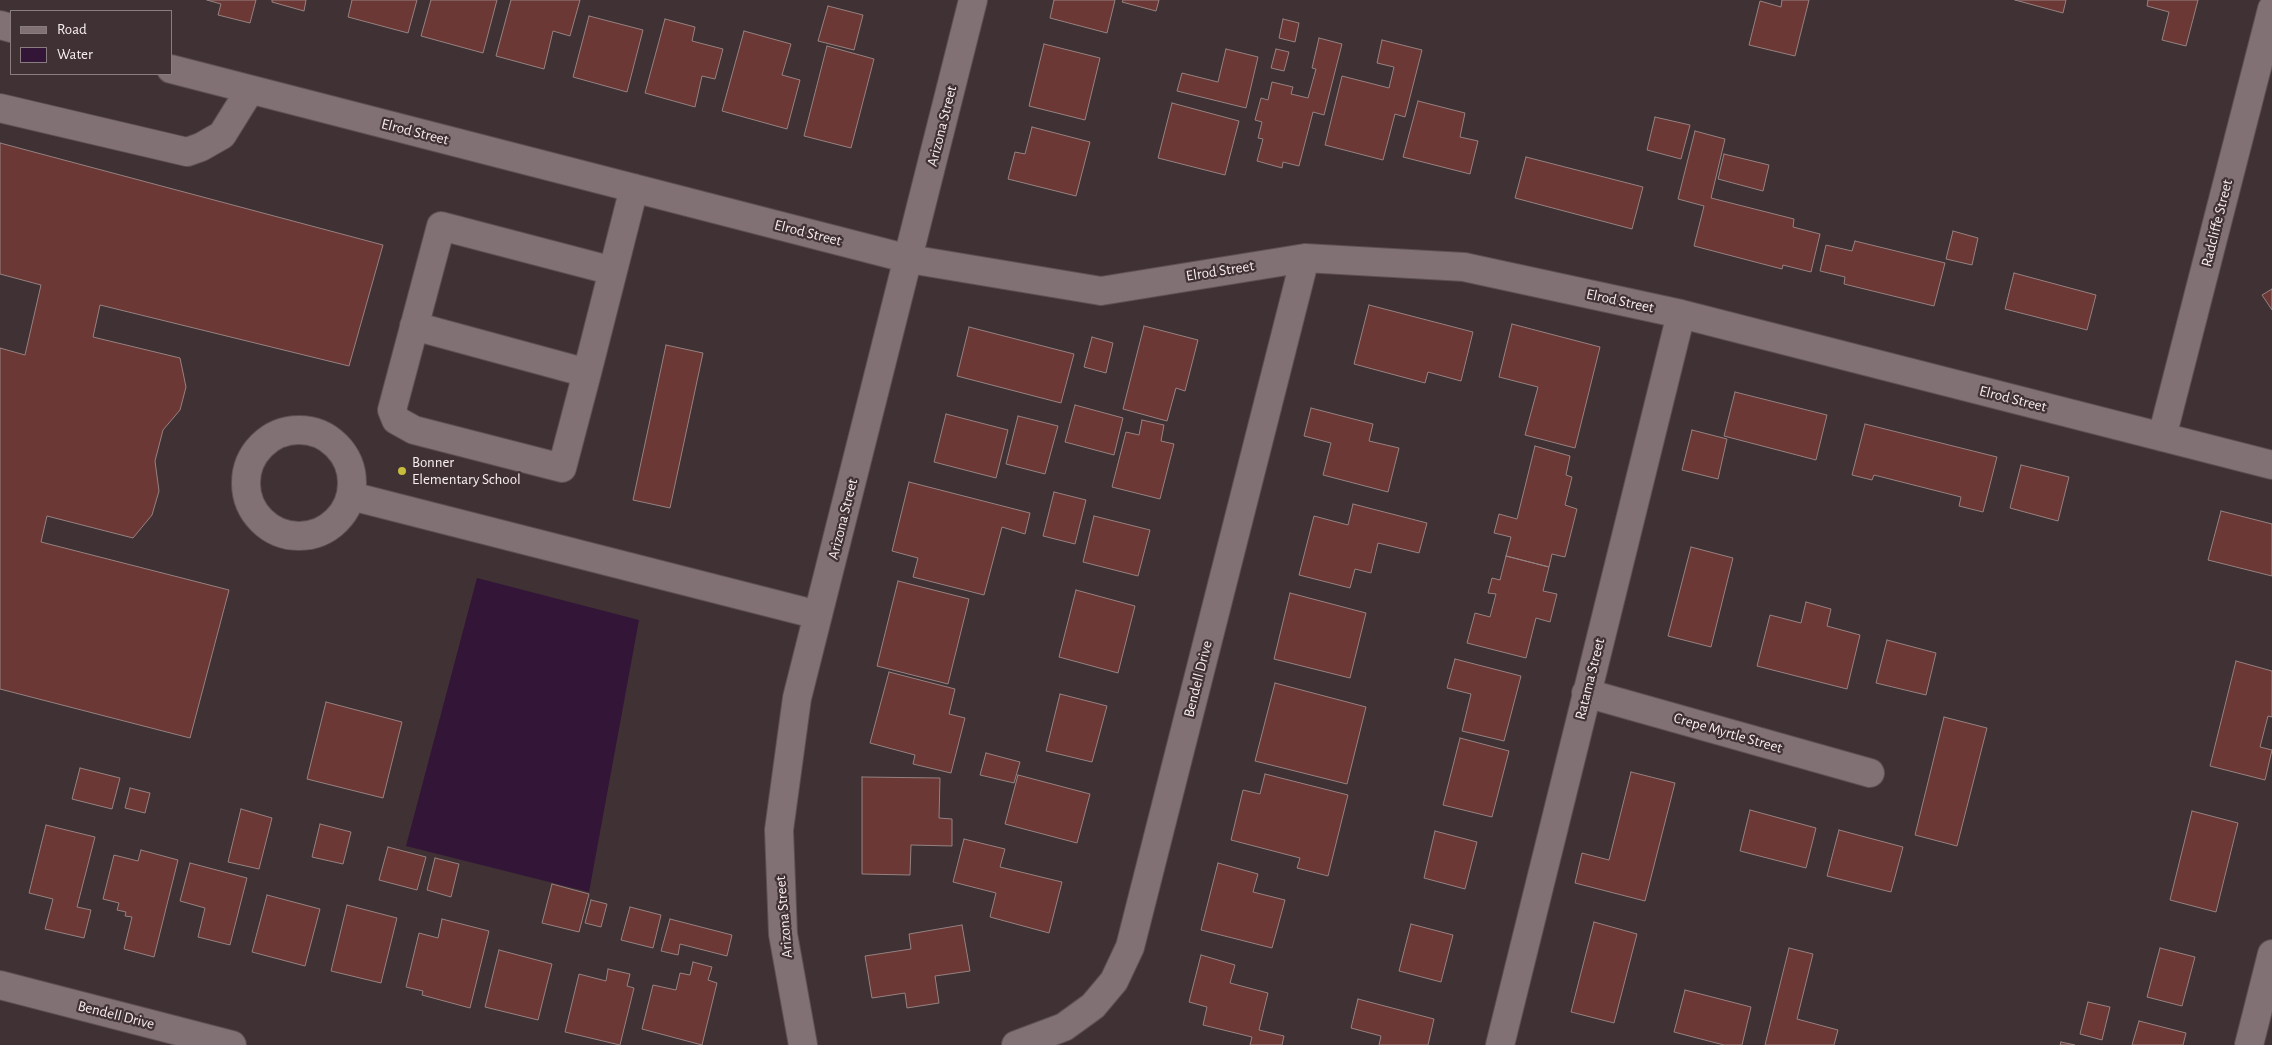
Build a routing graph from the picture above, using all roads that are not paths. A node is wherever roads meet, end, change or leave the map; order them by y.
1 (973, 0) edge
2 (2272, 9) edge
3 (172, 69) edge
4 (250, 90) junction
5 (0, 108) edge
6 (634, 188) junction
7 (1305, 258) junction
8 (909, 259) junction
9 (613, 271) junction
10 (1681, 314) junction
11 (414, 326) junction
12 (587, 373) junction
13 (2162, 437) junction
14 (2272, 465) edge
15 (351, 496) dead end
16 (818, 615) junction
17 (1586, 693) junction
18 (1870, 773) dead end
19 (2272, 954) edge
20 (0, 985) edge
21 (232, 1045) edge
22 (803, 1045) edge
23 (1016, 1045) edge
24 (1500, 1045) edge
25 (2249, 1045) edge

1 - 8 street, Arizona Street
2 - 13 street, Radcliffe Street
3 - 4 street, Elrod Street
4 - 5 street
4 - 6 street, Elrod Street
6 - 8 street, Elrod Street
6 - 9 street
7 - 8 street, Elrod Street
7 - 10 street, Elrod Street
7 - 23 street, Bendell Drive
8 - 16 street, Arizona Street
9 - 11 street
9 - 12 street
10 - 13 street, Elrod Street
10 - 17 street, Ratama Street
11 - 12 street
11 - 12 street
13 - 14 street, Elrod Street
15 - 16 street
16 - 22 street, Arizona Street
17 - 18 street, Crepe Myrtle Street
17 - 24 street, Ratama Street
19 - 25 street
20 - 21 street, Bendell Drive

